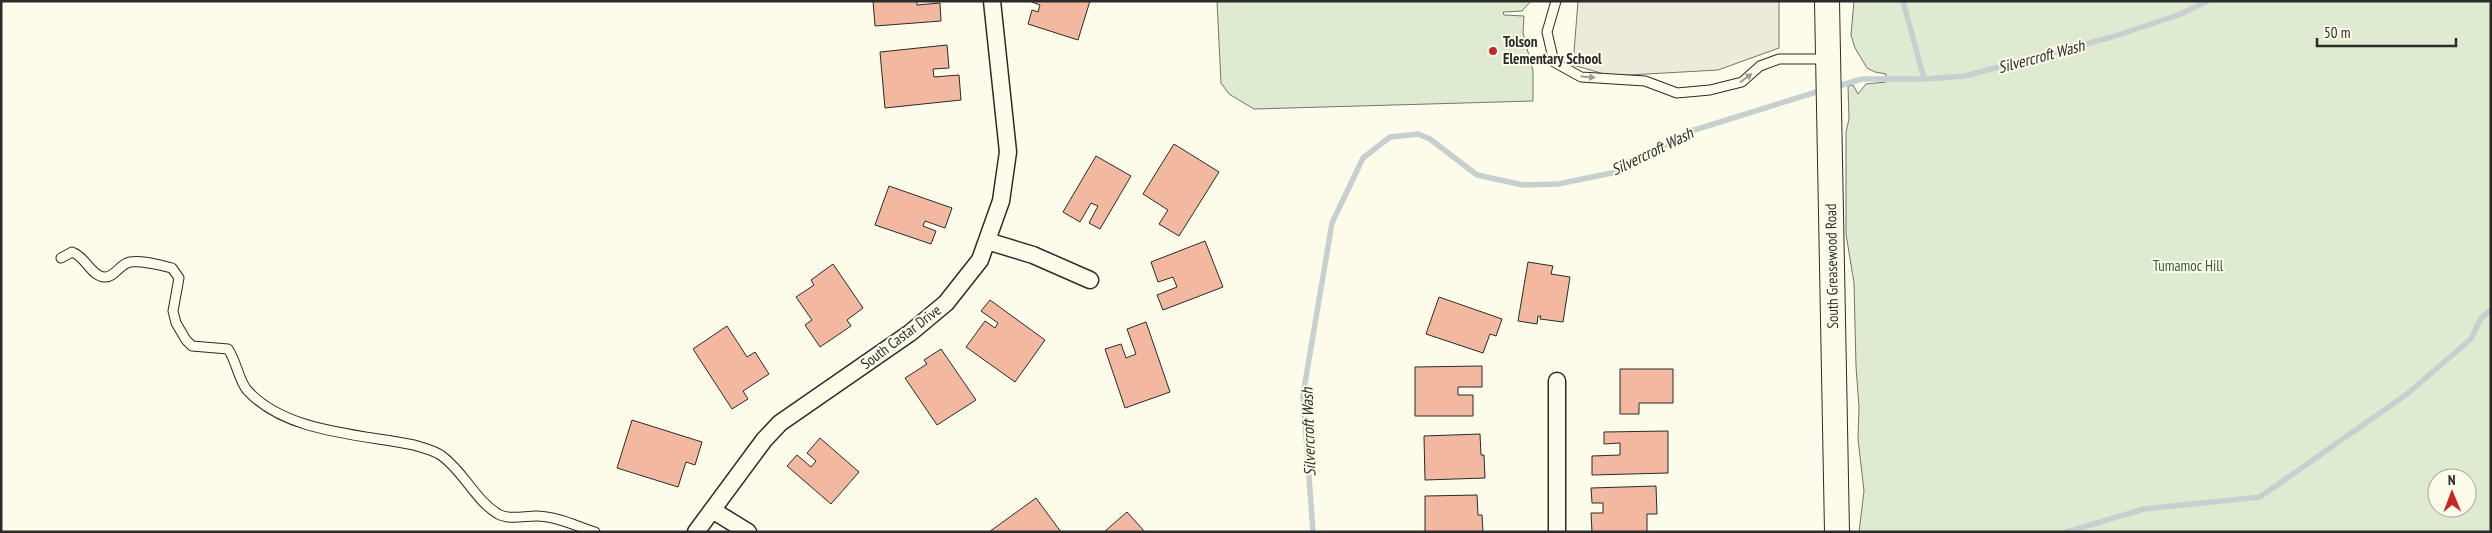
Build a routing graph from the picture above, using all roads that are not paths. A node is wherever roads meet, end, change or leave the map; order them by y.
1 (992, 1) edge
2 (1556, 1) edge
3 (1827, 1) edge
4 (1828, 59) junction
5 (987, 241) junction
6 (61, 258) dead end
7 (1090, 280) dead end
8 (1557, 381) dead end
9 (712, 510) junction
10 (595, 532) edge
11 (696, 532) edge
12 (748, 532) edge
13 (1557, 532) edge
14 (1837, 532) edge

1 - 5 street, South Castar Drive
2 -> 4 lane
3 - 4 main road, South Greasewood Road
4 - 14 main road, South Greasewood Road
5 - 7 street
5 - 9 street, South Castar Drive
6 - 10 lane
8 - 13 street
9 - 11 street, South Castar Drive
9 - 12 street

